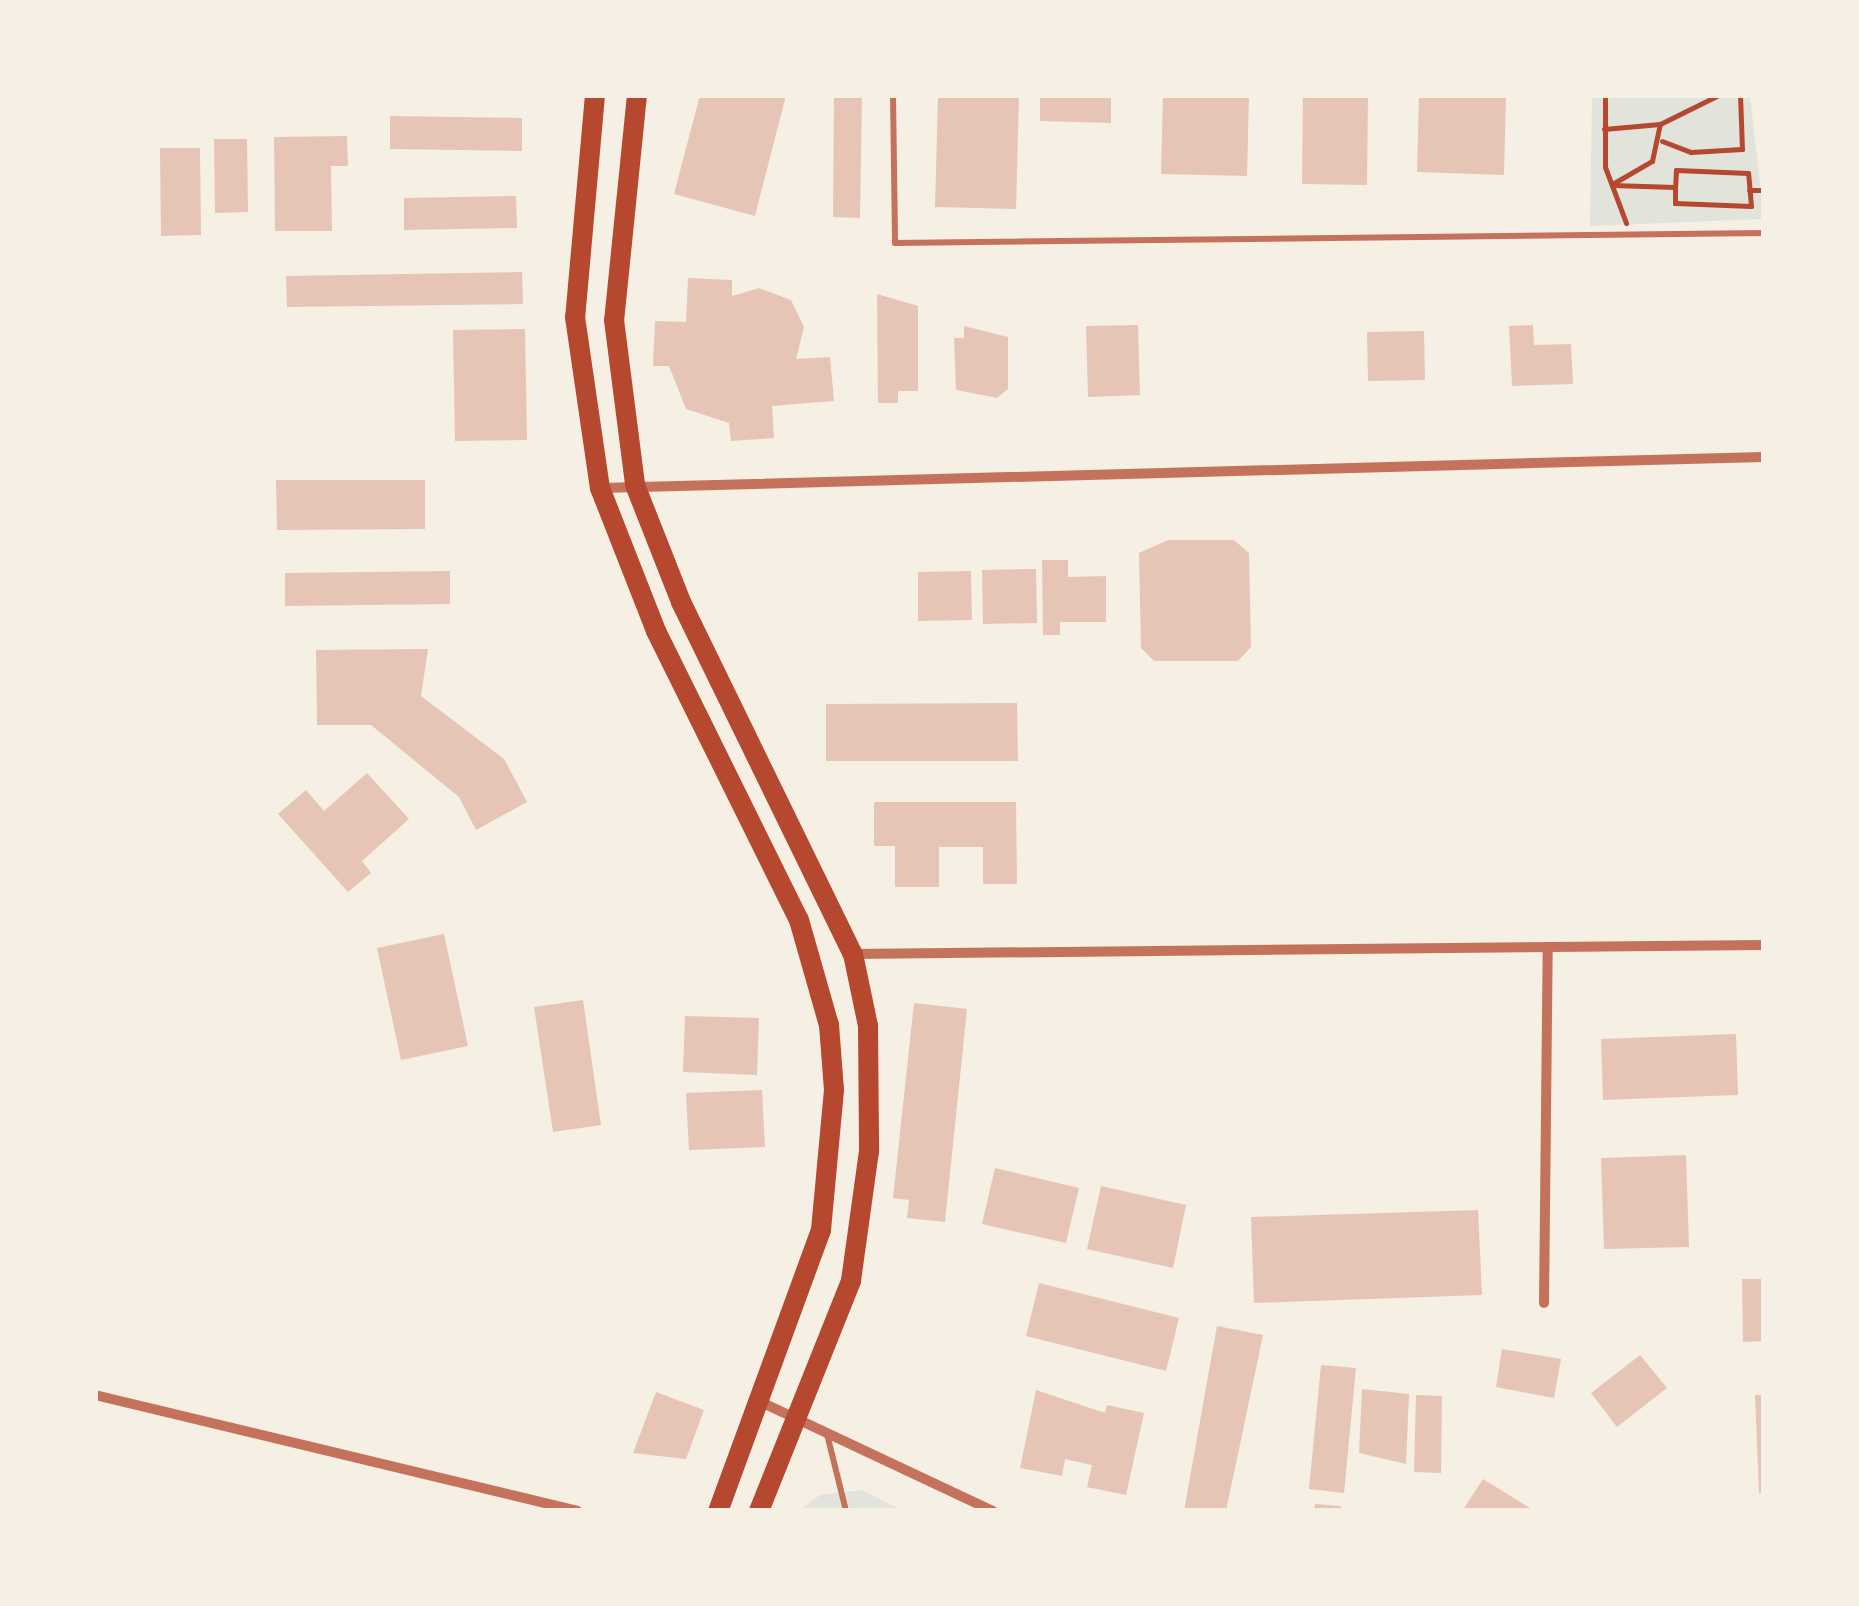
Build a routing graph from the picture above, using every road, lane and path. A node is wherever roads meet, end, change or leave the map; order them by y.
1 (596, 95) edge
2 (636, 95) edge
3 (893, 95) edge
4 (1604, 95) edge
5 (1719, 95) edge
6 (1740, 95) edge
7 (1660, 124) junction
8 (1604, 129) junction
9 (1662, 141) junction
10 (1612, 185) junction
11 (1674, 187) junction
12 (1749, 190) junction
13 (1764, 190) edge
14 (1626, 222) dead end
15 (1764, 234) edge
16 (1764, 457) edge
17 (635, 484) junction
18 (600, 488) junction
19 (1764, 945) edge
20 (1548, 948) junction
21 (853, 954) junction
22 (1544, 1304) dead end
23 (95, 1396) edge
24 (758, 1400) junction
25 (798, 1416) junction
26 (826, 1428) junction
27 (577, 1511) edge
28 (718, 1511) edge
29 (759, 1511) edge
30 (846, 1511) edge
31 (993, 1511) edge

1 - 18 highway
2 - 17 highway
3 - 15 lane
4 - 8 path
5 - 7 path
6 - 9 path
7 - 8 path
7 - 9 path
8 - 10 path
9 - 10 path
10 - 11 path
10 - 14 path
11 - 12 path
11 - 12 path
12 - 13 path
16 - 17 street
17 - 18 street
17 - 21 highway
18 - 24 highway
19 - 20 street
20 - 21 street
20 - 22 street
21 - 25 highway
23 - 27 street
24 - 25 street
24 - 28 highway
25 - 26 street
25 - 29 highway
26 - 30 lane
26 - 31 street

